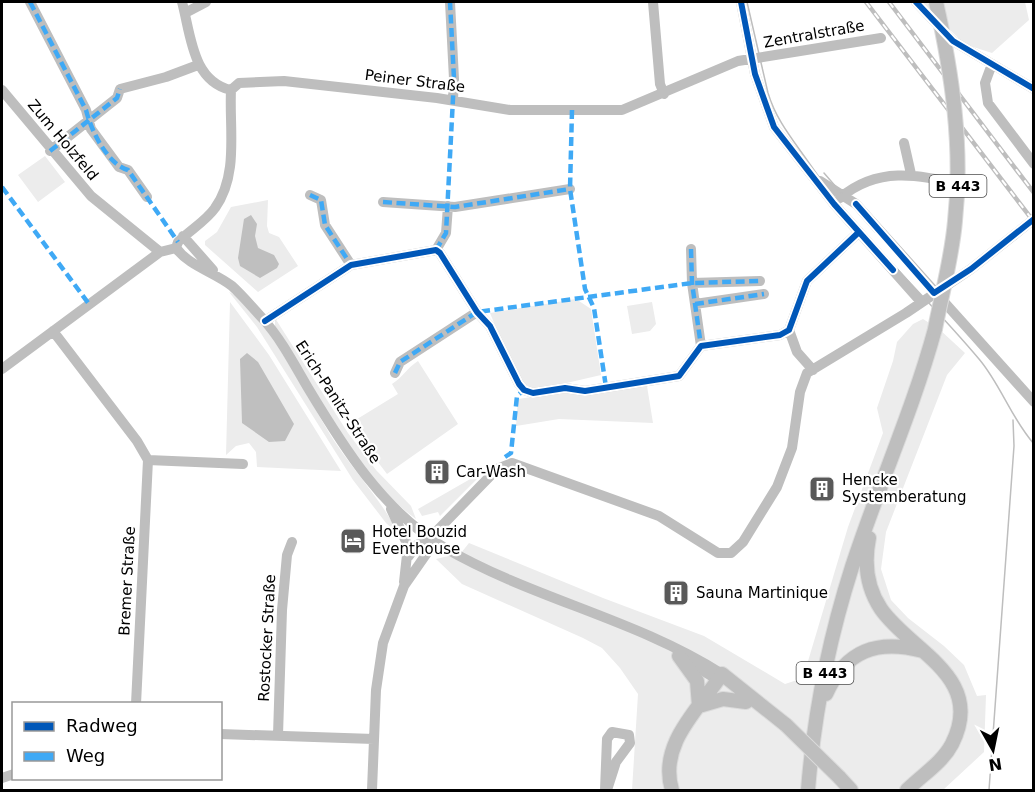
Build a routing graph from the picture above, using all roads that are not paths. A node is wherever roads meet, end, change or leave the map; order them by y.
1 (30, 2) edge
2 (182, 2) edge
3 (206, 2) edge
4 (450, 2) edge
5 (653, 2) edge
6 (741, 2) edge
7 (915, 2) edge
8 (936, 2) edge
9 (185, 13) junction
10 (881, 38) dead end
11 (752, 60) junction
12 (992, 64) junction
13 (198, 65) junction
14 (1034, 89) edge
15 (2, 90) edge
16 (231, 90) junction
17 (664, 94) junction
18 (453, 100) junction
19 (88, 119) junction
20 (904, 143) dead end
21 (50, 151) junction
22 (1034, 164) edge
23 (911, 174) junction
24 (815, 178) junction
25 (968, 186) dead end
26 (570, 189) dead end
27 (309, 195) dead end
28 (843, 196) junction
29 (147, 197) dead end
30 (383, 202) dead end
31 (834, 204) junction
32 (448, 206) junction
33 (1034, 219) edge
34 (859, 232) junction
35 (183, 236) junction
36 (176, 248) junction
37 (692, 249) dead end
38 (436, 250) junction
39 (160, 252) junction
40 (351, 266) junction
41 (219, 278) junction
42 (760, 281) dead end
43 (692, 283) junction
44 (934, 293) junction
45 (764, 294) dead end
46 (921, 302) junction
47 (695, 304) junction
48 (477, 312) junction
49 (265, 321) junction
50 (789, 330) junction
51 (53, 331) junction
52 (701, 346) junction
53 (2, 369) edge
54 (815, 369) junction
55 (395, 373) dead end
56 (1034, 402) edge
57 (148, 460) junction
58 (243, 464) dead end
59 (384, 498) junction
60 (875, 504) junction
61 (430, 538) junction
62 (292, 542) dead end
63 (408, 557) junction
64 (404, 586) junction
65 (630, 628) junction
66 (924, 651) junction
67 (678, 656) junction
68 (720, 677) junction
69 (136, 702) edge
70 (746, 702) junction
71 (699, 706) junction
72 (815, 724) junction
73 (786, 730) junction
74 (222, 734) edge
75 (278, 735) junction
76 (374, 739) junction
77 (812, 753) junction
78 (842, 786) edge
79 (911, 786) edge
80 (372, 790) edge
81 (606, 790) edge
82 (672, 790) edge
83 (799, 790) edge
84 (808, 790) edge
85 (902, 790) edge

1 - 19 street
2 - 9 street
3 - 9 street
4 - 18 street
5 - 17 street
6 - 11 street
7 - 12 street
8 - 60 main road, B 443, bridge
9 - 13 street
10 - 11 street, Zentralstraße
11 - 17 street, Peiner Straße
11 - 24 street
12 - 14 street
12 - 22 street
13 - 16 street
13 - 19 street
15 - 21 street, Zum Holzfeld
16 - 18 street, Peiner Straße
16 - 35 street
17 - 18 street, Peiner Straße
19 - 21 street
19 - 29 street
20 - 23 street
21 - 39 street, Zum Holzfeld
23 - 25 street
23 - 28 street
24 - 28 street
24 - 31 street
26 - 32 street
27 - 40 street
28 - 31 street
28 - 44 street
30 - 32 street
31 - 34 street
32 - 38 street
33 - 44 street, bridge
34 - 46 street
34 - 50 street
35 - 36 street
35 - 41 street, Erich-Panitz-Straße
36 - 39 street
36 - 41 street, Erich-Panitz-Straße
37 - 43 street
38 - 40 street
38 - 48 street
39 - 51 street
40 - 49 street
41 - 49 street, Erich-Panitz-Straße
42 - 43 street
43 - 47 street
44 - 46 street
44 - 56 street
45 - 47 street
46 - 54 street
47 - 52 street
48 - 52 street
48 - 55 street
49 - 59 street, Erich-Panitz-Straße
50 - 52 street
50 - 54 street
51 - 53 street
51 - 57 street
54 - 61 street
57 - 58 street
57 - 69 street, Bremer Straße
59 - 61 street, Erich-Panitz-Straße
59 - 63 street
60 - 66 main road
60 - 72 main road, B 443
61 - 63 street
61 - 64 street
61 - 65 street, Erich-Panitz-Straße
62 - 75 street, Rostocker Straße
63 - 64 street
64 - 76 street
65 - 67 street, Erich-Panitz-Straße
65 - 68 street, Erich-Panitz-Straße
66 - 72 main road
66 - 79 main road
67 - 68 street, Erich-Panitz-Straße
67 - 71 main road
68 - 70 main road, Erich-Panitz-Straße
68 - 71 main road
68 - 73 main road, Erich-Panitz-Straße
70 - 71 main road
70 - 73 main road, Erich-Panitz-Straße
71 - 82 main road
72 - 77 main road, B 443
73 - 78 main road, Erich-Panitz-Straße
74 - 75 street
75 - 76 street
76 - 80 street
77 - 83 main road
77 - 84 main road, B 443
79 - 85 main road
81 - 81 street

